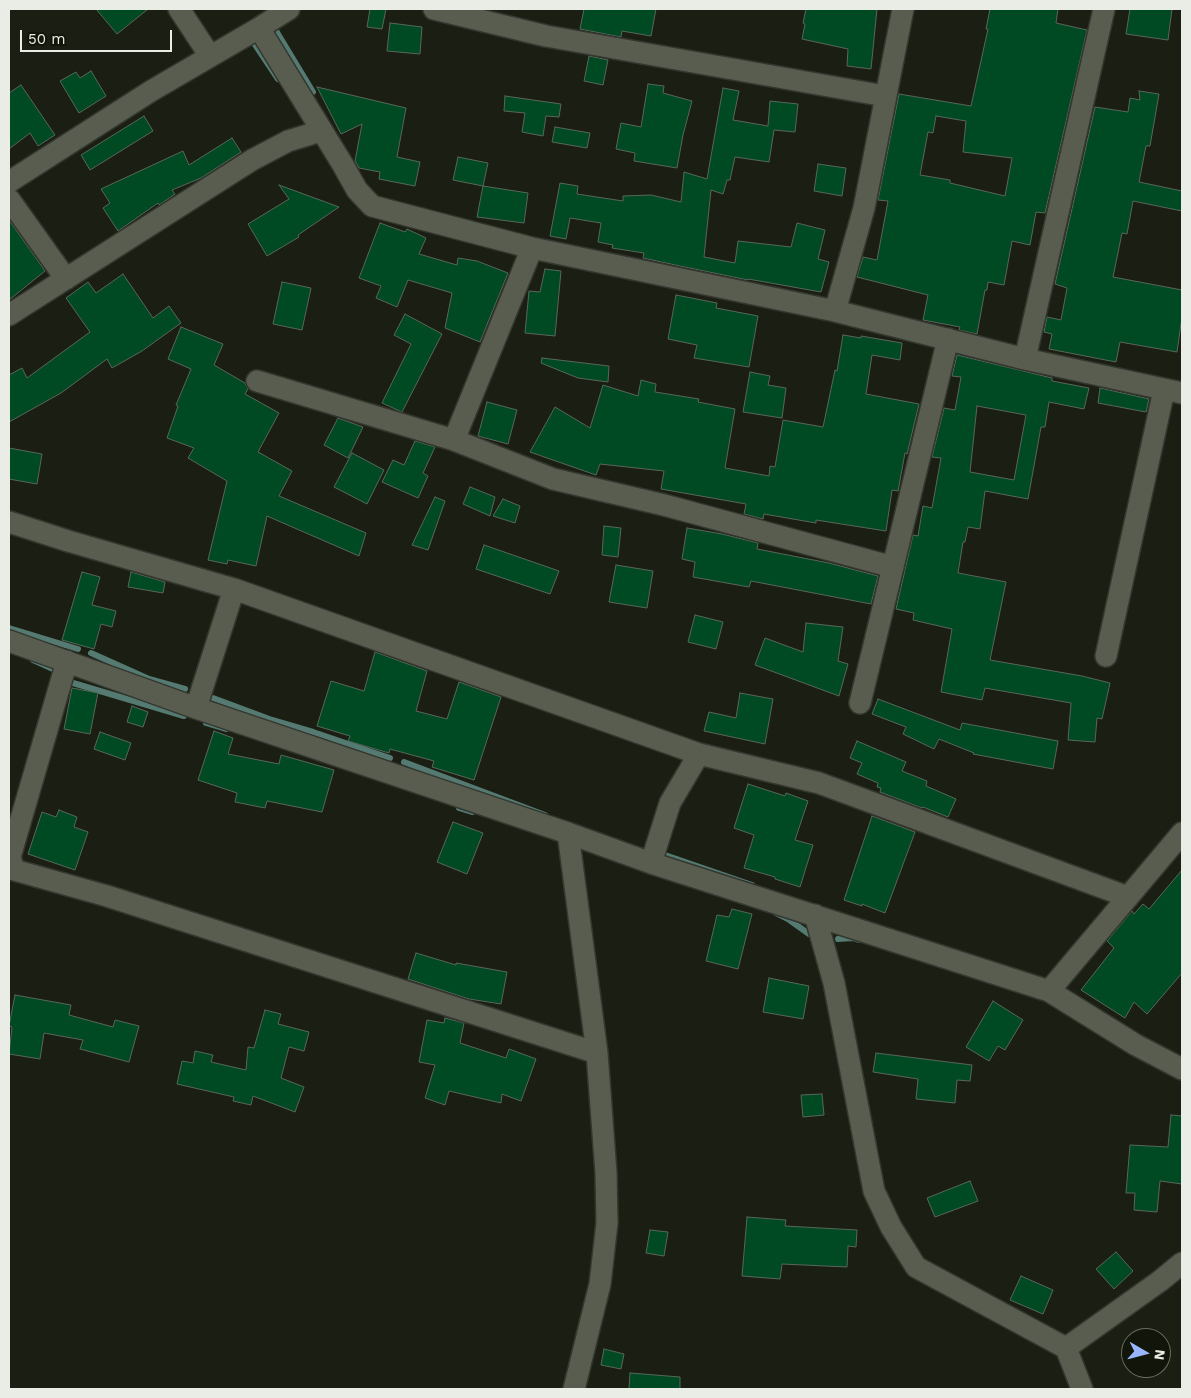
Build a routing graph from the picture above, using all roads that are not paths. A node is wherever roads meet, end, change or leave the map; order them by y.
1 (179, 9) edge
2 (289, 9) edge
3 (434, 9) edge
4 (903, 9) edge
5 (1104, 9) edge
6 (259, 28) junction
7 (210, 56) junction
8 (885, 96) junction
9 (321, 131) junction
10 (9, 182) edge
11 (9, 199) edge
12 (532, 248) junction
13 (66, 279) junction
14 (835, 311) junction
15 (9, 315) edge
16 (948, 339) junction
17 (1025, 358) junction
18 (257, 381) dead end
19 (1173, 392) edge
20 (454, 440) junction
21 (9, 522) edge
22 (893, 567) junction
23 (234, 589) junction
24 (9, 641) edge
25 (1106, 656) dead end
26 (67, 660) junction
27 (860, 703) dead end
28 (196, 708) junction
29 (699, 754) junction
30 (568, 833) junction
31 (1182, 833) edge
32 (651, 863) junction
33 (11, 870) edge
34 (1128, 897) junction
35 (815, 915) junction
36 (1050, 991) junction
37 (597, 1053) junction
38 (1182, 1069) edge
39 (1182, 1263) edge
40 (1066, 1348) junction
41 (574, 1389) edge
42 (1082, 1389) edge

1 - 7 street
2 - 6 street
3 - 8 street
4 - 8 street
5 - 17 street
6 - 7 street
6 - 9 street
7 - 10 street
8 - 14 street
9 - 12 street
9 - 13 street
11 - 13 street
12 - 14 street
12 - 20 street
13 - 15 street
14 - 16 street
16 - 17 street
16 - 22 street
17 - 19 street
18 - 20 street
19 - 25 street
20 - 22 street
21 - 23 street
22 - 27 street
23 - 28 street
23 - 29 street
24 - 26 street
26 - 28 street
26 - 33 street
28 - 30 street
29 - 32 street
29 - 34 street
30 - 32 street
30 - 37 street
31 - 34 street
32 - 35 street
33 - 37 street
34 - 36 street
35 - 36 street
35 - 40 street
36 - 38 street
37 - 41 street
39 - 40 street
40 - 42 street

